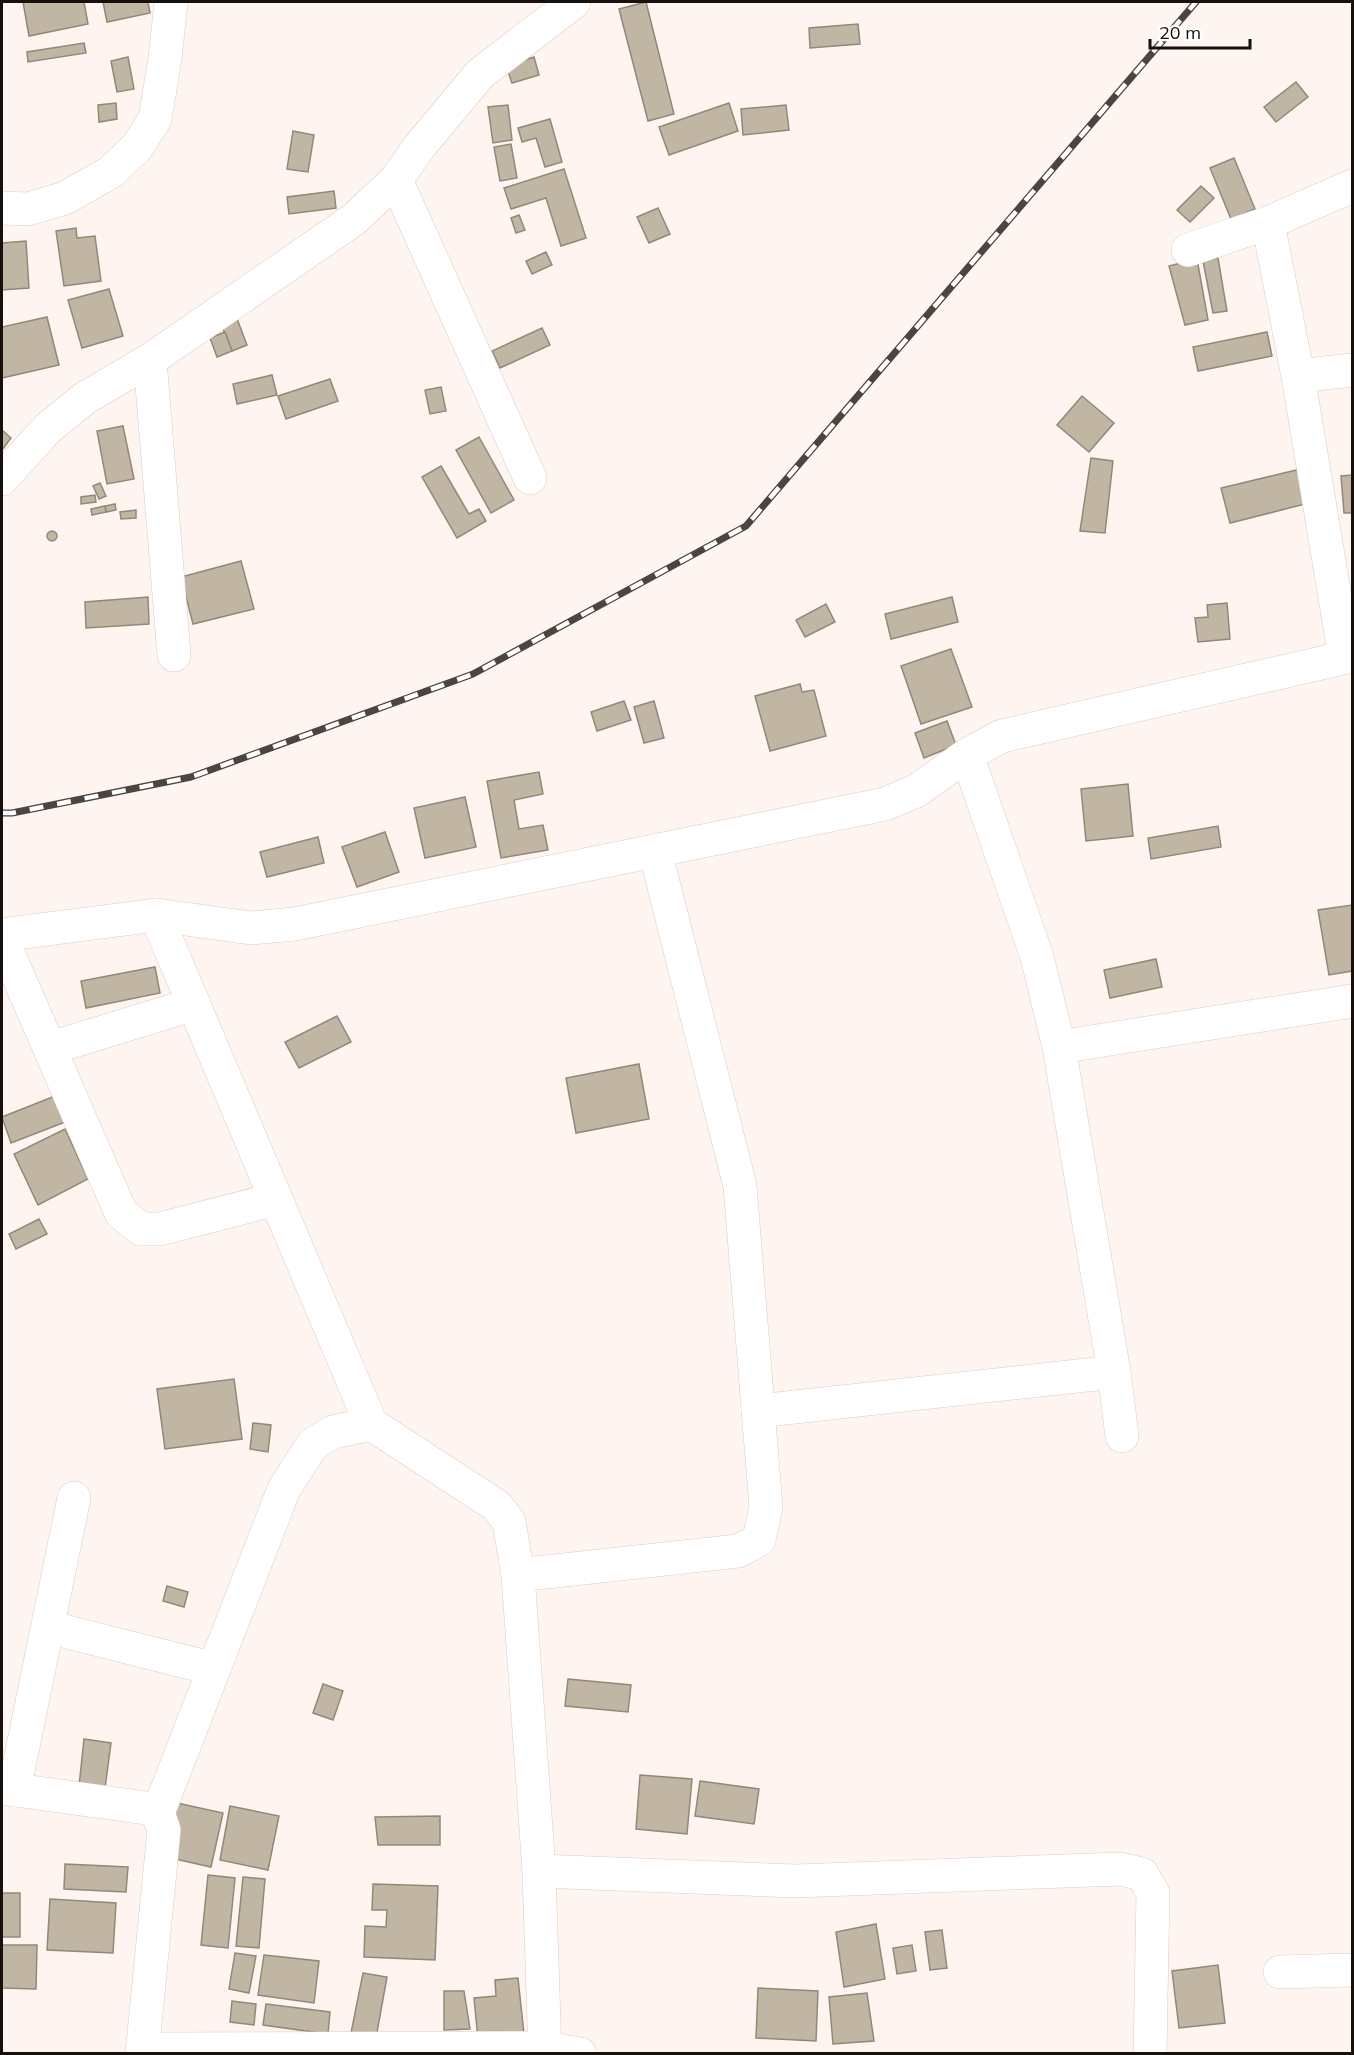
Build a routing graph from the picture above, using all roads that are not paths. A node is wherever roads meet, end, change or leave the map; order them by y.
1 (171, 2) edge
2 (574, 2) edge
3 (396, 180) junction
4 (1353, 186) edge
5 (2, 208) edge
6 (1268, 223) junction
7 (1188, 250) dead end
8 (150, 360) junction
9 (1353, 370) edge
10 (1298, 376) junction
11 (530, 477) dead end
12 (2, 479) edge
13 (174, 655) dead end
14 (1349, 656) edge
15 (967, 756) junction
16 (655, 851) junction
17 (156, 915) junction
18 (2, 937) edge
19 (1353, 1001) edge
20 (194, 1004) junction
21 (1059, 1047) junction
22 (51, 1048) junction
23 (276, 1199) junction
24 (1114, 1372) junction
25 (758, 1410) junction
26 (371, 1424) junction
27 (1122, 1436) dead end
28 (74, 1498) dead end
29 (518, 1575) junction
30 (48, 1627) junction
31 (214, 1670) junction
32 (8, 1789) edge
33 (158, 1813) junction
34 (539, 1871) junction
35 (1353, 1970) edge
36 (1280, 1972) dead end
37 (142, 2051) edge
38 (545, 2051) edge
39 (579, 2054) edge
40 (1150, 2054) edge

1 - 5 street
2 - 3 street
3 - 8 street
3 - 11 street
4 - 6 street
6 - 7 street
6 - 10 street
8 - 12 street
8 - 13 street
9 - 10 street
10 - 14 street
14 - 15 street
15 - 16 street
15 - 21 street
16 - 17 street
16 - 25 street
17 - 18 street
17 - 20 street
18 - 22 street
19 - 21 street
20 - 22 street
20 - 23 street
21 - 24 street
22 - 23 street
23 - 26 street
24 - 25 street
24 - 27 street
25 - 29 street
26 - 29 street
26 - 31 street
28 - 30 street
29 - 34 street
30 - 31 street
30 - 32 street
31 - 33 street
32 - 33 street
33 - 37 street
34 - 38 street
34 - 40 street
35 - 36 street
37 - 38 street
38 - 39 street

